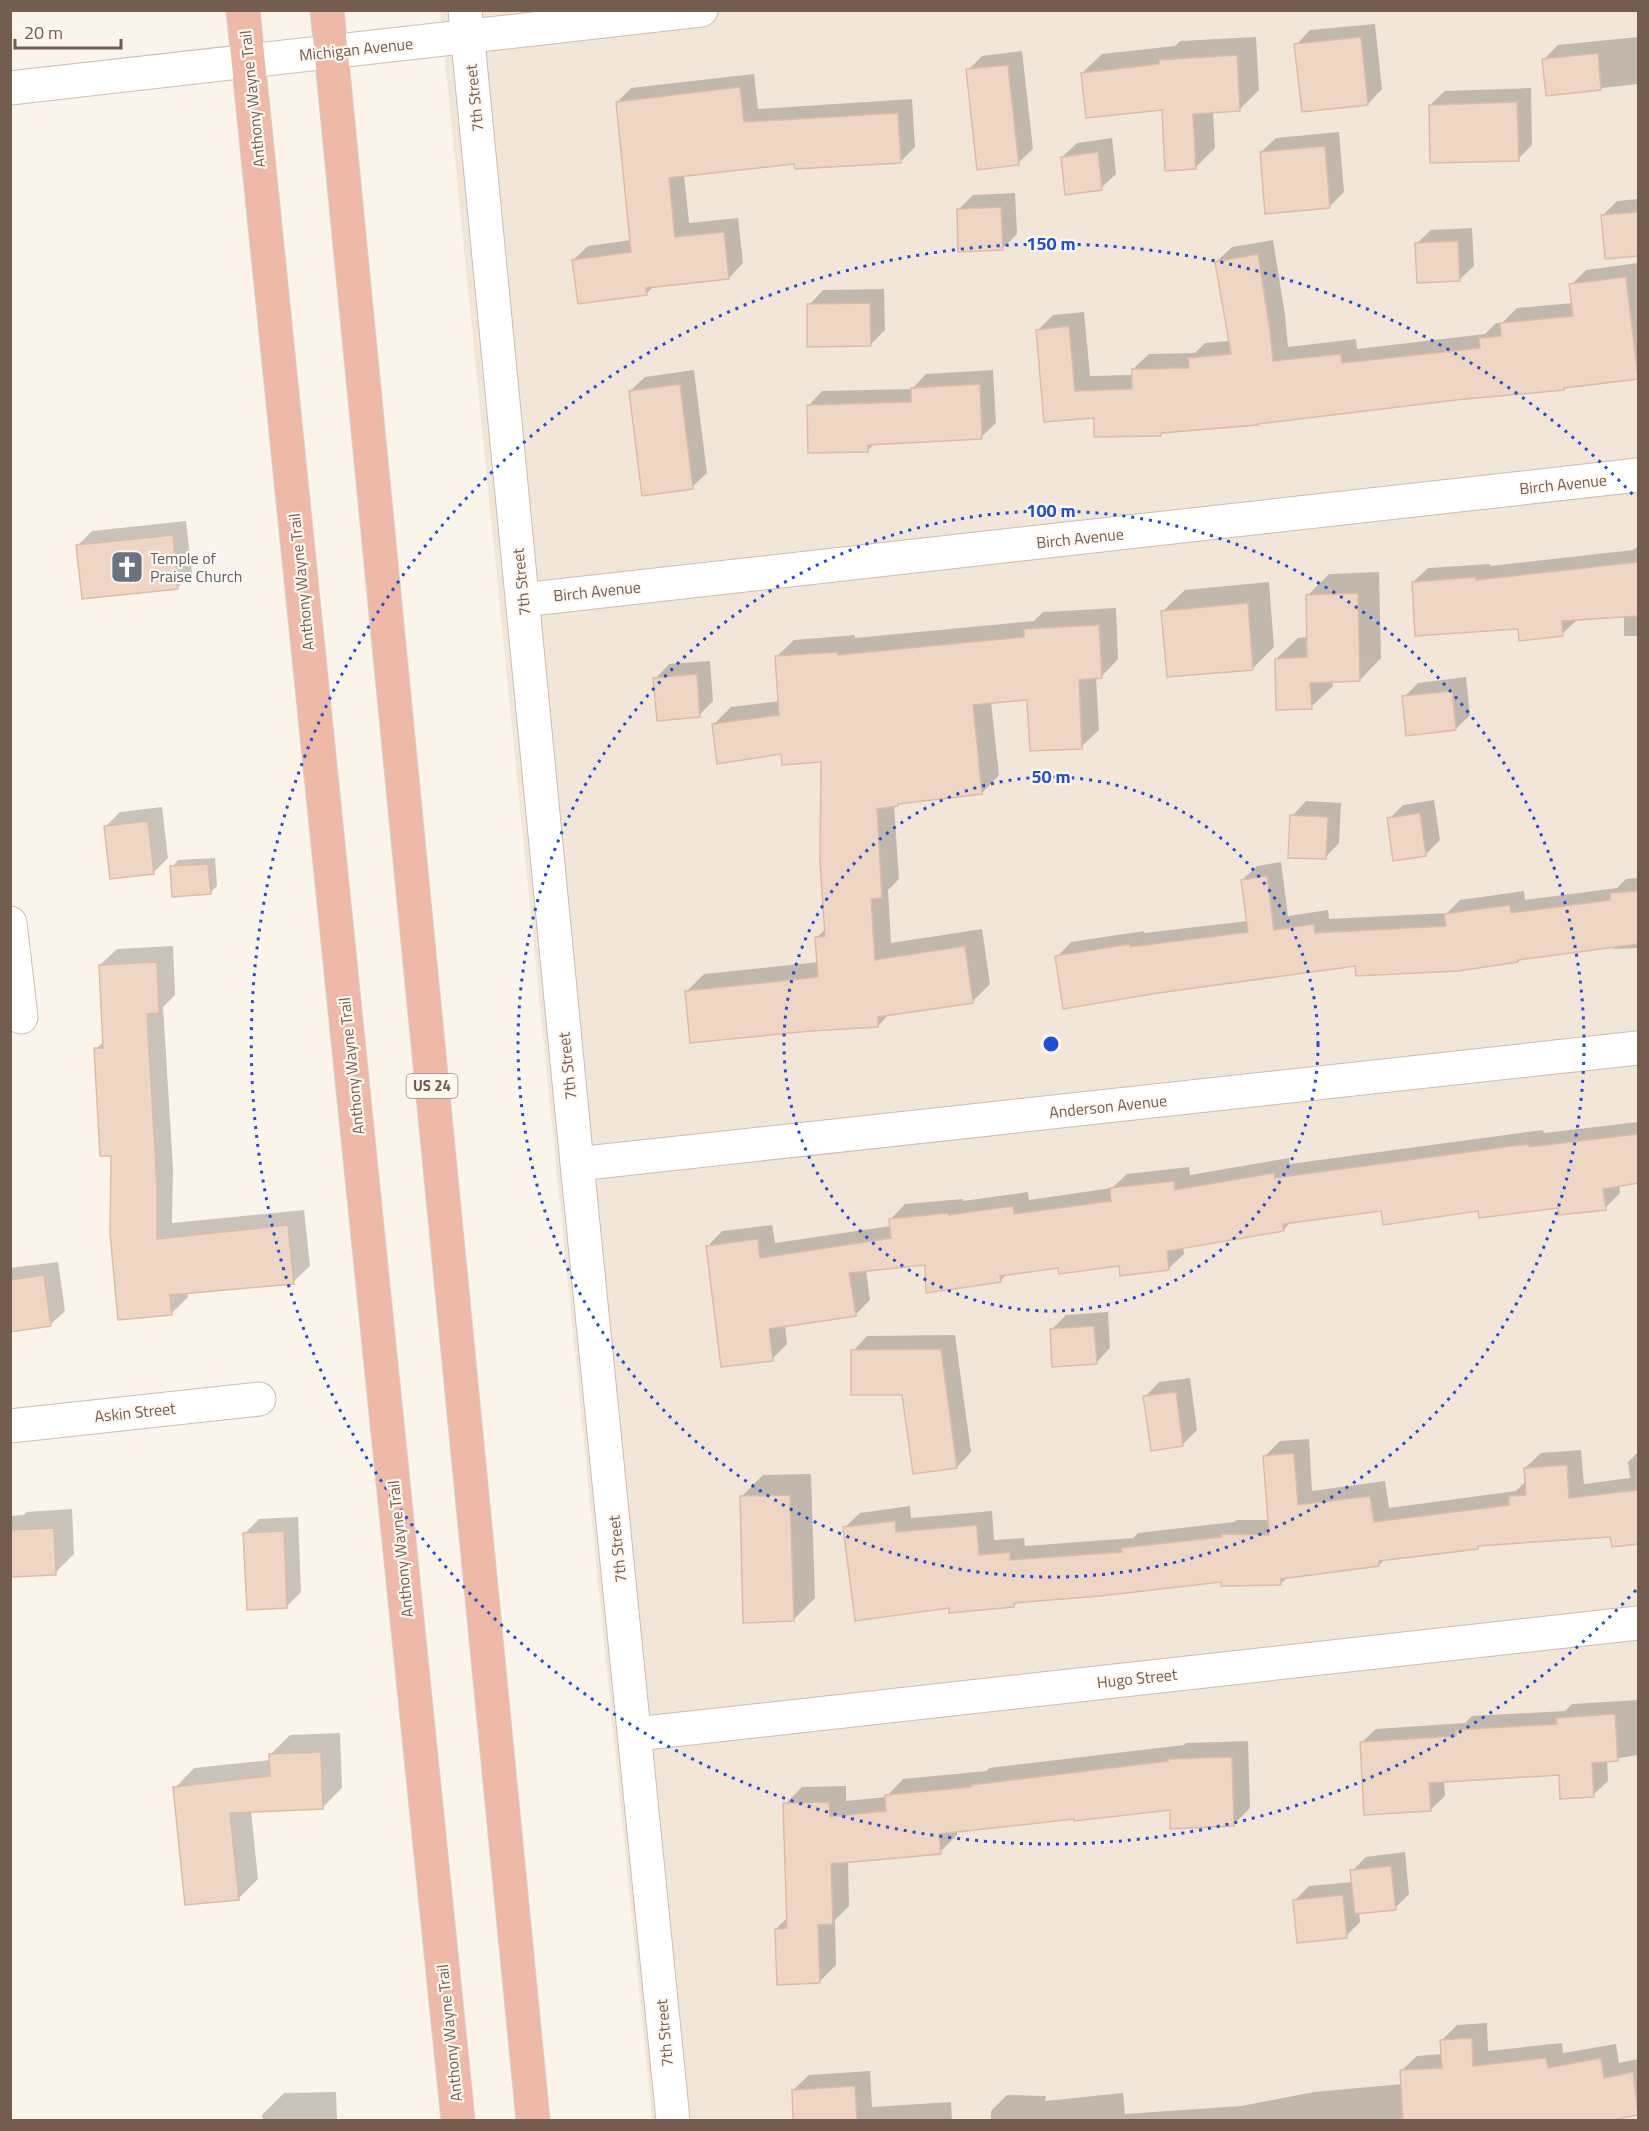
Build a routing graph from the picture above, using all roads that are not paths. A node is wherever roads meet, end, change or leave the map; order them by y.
1 (243, 10) edge
2 (327, 10) edge
3 (701, 10) edge
4 (466, 23) edge
5 (331, 52) junction
6 (248, 61) junction
7 (10, 88) edge
8 (1638, 475) edge
9 (522, 600) junction
10 (10, 923) edge
11 (13, 964) edge
12 (21, 1017) dead end
13 (1638, 1048) edge
14 (577, 1164) junction
15 (259, 1399) dead end
16 (10, 1426) edge
17 (1638, 1623) edge
18 (636, 1734) junction
19 (458, 2121) edge
20 (533, 2121) edge
21 (673, 2121) edge

1 - 6 highway, Anthony Wayne Trail
2 - 5 highway, US 24
3 - 4 street, Michigan Avenue
4 - 5 street, Michigan Avenue
4 - 9 street, 7th Street
5 - 6 street, Michigan Avenue
5 - 20 highway, US 24
6 - 7 street, Michigan Avenue
6 - 19 highway, Anthony Wayne Trail
8 - 9 street, Birch Avenue
9 - 14 street, 7th Street
10 - 11 street
11 - 12 street
13 - 14 street, Anderson Avenue
14 - 18 street, 7th Street
15 - 16 street, Askin Street
17 - 18 street, Hugo Street
18 - 21 street, 7th Street

